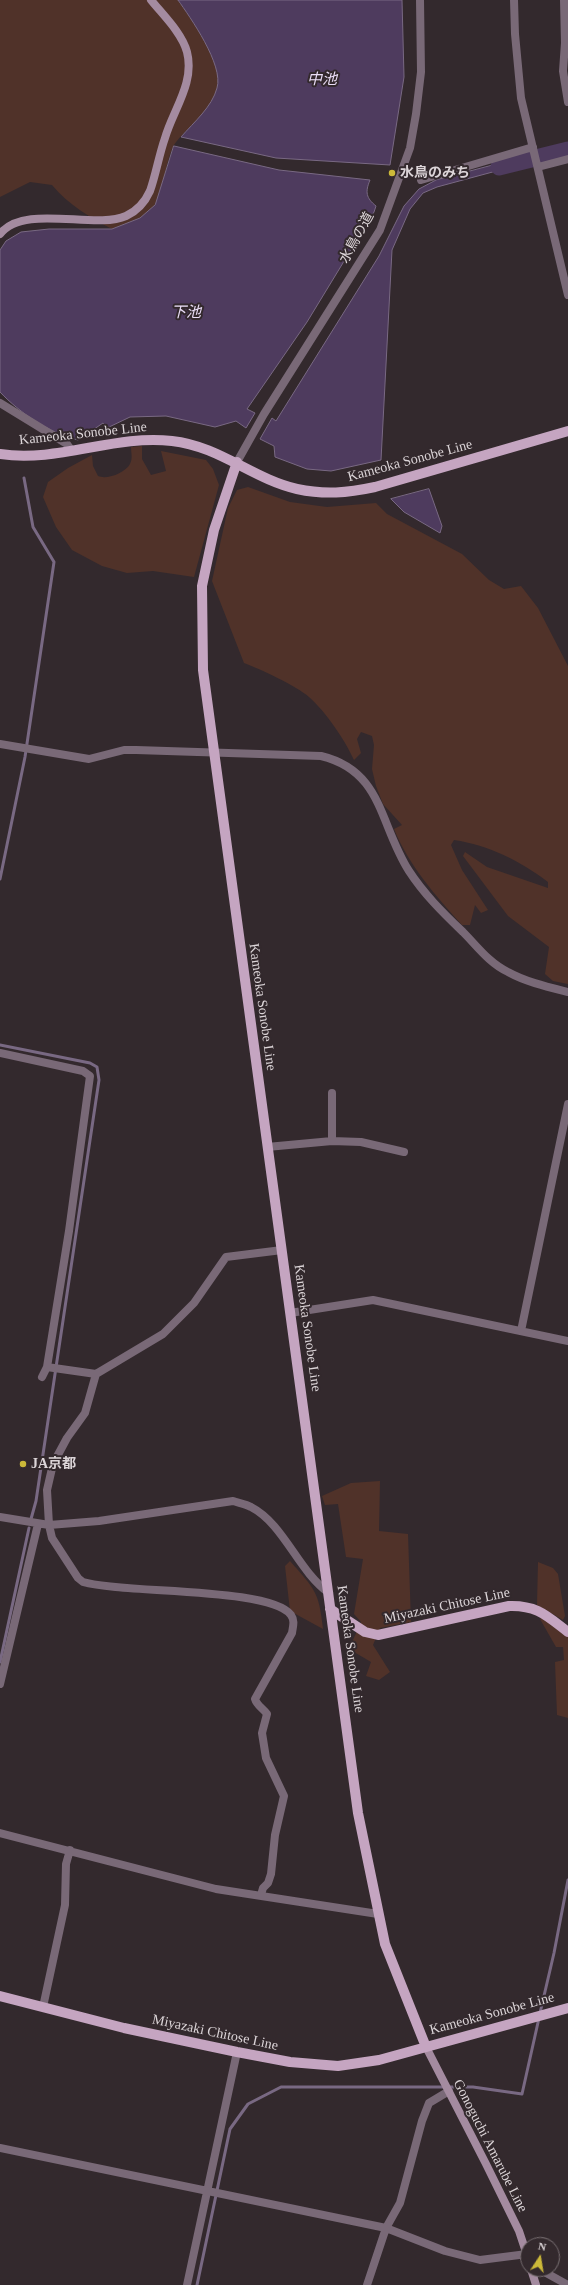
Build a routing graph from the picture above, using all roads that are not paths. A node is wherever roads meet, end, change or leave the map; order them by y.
1 (151, 0) edge
2 (420, 0) edge
3 (514, 0) edge
4 (564, 0) edge
5 (568, 102) edge
6 (533, 147) junction
7 (568, 159) edge
8 (538, 167) junction
9 (421, 180) dead end
10 (0, 234) edge
11 (568, 295) edge
12 (0, 403) edge
13 (568, 431) edge
14 (72, 451) junction
15 (0, 454) edge
16 (238, 462) junction
17 (0, 744) edge
18 (214, 752) junction
19 (568, 992) edge
20 (0, 1053) edge
21 (332, 1093) dead end
22 (568, 1104) edge
23 (332, 1141) junction
24 (267, 1147) junction
25 (404, 1152) dead end
26 (282, 1250) junction
27 (290, 1313) junction
28 (521, 1331) junction
29 (568, 1341) edge
30 (46, 1367) junction
31 (96, 1374) junction
32 (42, 1377) dead end
33 (0, 1517) edge
34 (38, 1524) junction
35 (49, 1525) junction
36 (329, 1593) junction
37 (330, 1609) junction
38 (568, 1632) edge
39 (0, 1681) edge
40 (0, 1833) edge
41 (70, 1850) junction
42 (261, 1895) junction
43 (378, 1914) junction
44 (0, 1996) edge
45 (43, 2007) junction
46 (568, 2008) edge
47 (426, 2047) junction
48 (237, 2052) junction
49 (449, 2091) junction
50 (0, 2148) edge
51 (207, 2192) junction
52 (386, 2228) junction
53 (520, 2237) edge
54 (520, 2257) edge
55 (554, 2277) edge
56 (187, 2285) edge
57 (367, 2285) edge
58 (568, 2285) edge

1 - 10 main road
2 - 16 street, 水鳥の道
3 - 6 street
4 - 5 street
6 - 8 street
6 - 9 street
7 - 8 street
8 - 11 street
12 - 14 street
13 - 16 main road, Kameoka Sonobe Line
14 - 15 main road, Kameoka Sonobe Line
14 - 16 main road, Kameoka Sonobe Line
16 - 18 main road, Kameoka Sonobe Line
17 - 18 street
18 - 19 street
18 - 24 main road, Kameoka Sonobe Line
20 - 30 street
21 - 23 street
22 - 28 street
23 - 24 street
23 - 25 street
24 - 26 main road, Kameoka Sonobe Line
26 - 27 main road, Kameoka Sonobe Line
26 - 31 street
27 - 28 street
27 - 36 main road, Kameoka Sonobe Line
28 - 29 street
30 - 31 street
30 - 32 street
31 - 35 street
33 - 34 street
34 - 35 street
34 - 39 street
35 - 36 street
35 - 42 street
36 - 37 main road, Kameoka Sonobe Line
37 - 38 main road, Miyazaki Chitose Line
37 - 43 main road, Kameoka Sonobe Line
40 - 41 street
41 - 42 street
41 - 45 street
42 - 43 street
43 - 47 main road, Kameoka Sonobe Line
44 - 45 main road, Miyazaki Chitose Line
45 - 48 main road, Miyazaki Chitose Line
46 - 47 main road, Kameoka Sonobe Line
47 - 48 main road, Miyazaki Chitose Line
47 - 49 main road, Gonoguchi Amarube Line
48 - 51 street
49 - 52 street
49 - 53 main road, Gonoguchi Amarube Line
50 - 51 street
51 - 52 street
51 - 56 street
52 - 54 street
52 - 57 street
55 - 58 street

